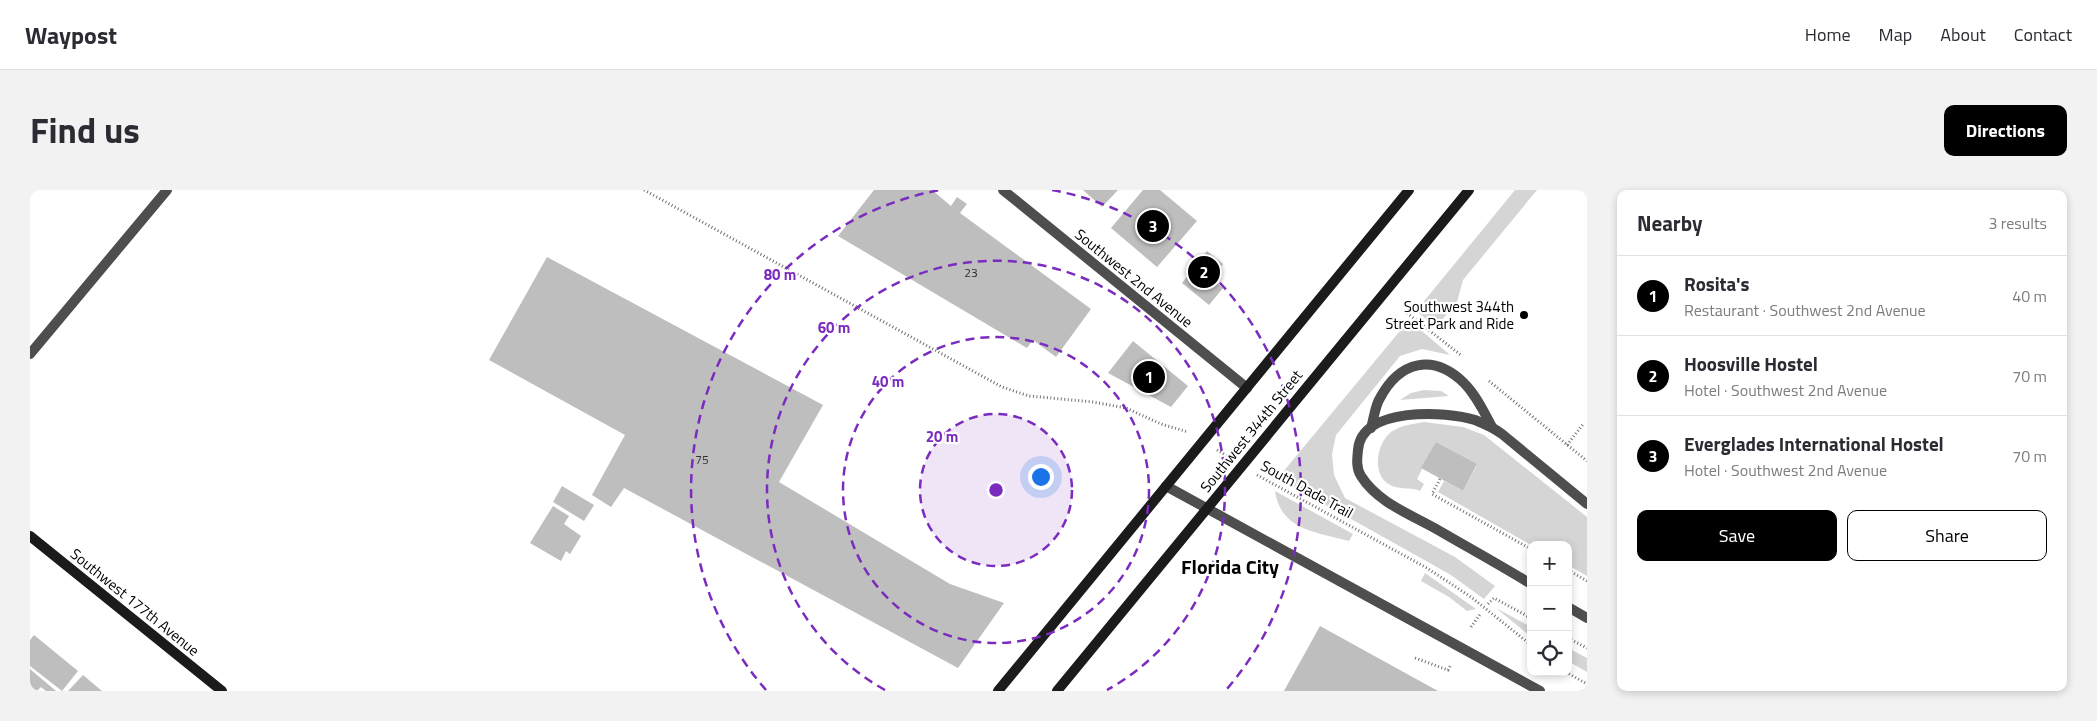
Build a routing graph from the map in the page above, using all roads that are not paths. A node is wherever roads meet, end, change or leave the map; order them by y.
1 (167, 190) edge
2 (1003, 190) edge
3 (1409, 190) edge
4 (1469, 190) edge
5 (30, 354) edge
6 (1247, 388) junction
7 (1492, 427) junction
8 (1371, 428) junction
9 (1166, 486) junction
10 (1587, 504) edge
11 (1208, 507) junction
12 (30, 536) edge
13 (1527, 582) edge
14 (1572, 609) edge
15 (1587, 618) edge
16 (222, 691) edge
17 (998, 691) edge
18 (1057, 691) edge
19 (1540, 691) edge

1 - 5 street
2 - 6 street, Southwest 2nd Avenue
3 - 6 main road, Southwest 344th Street
4 - 11 main road, Southwest 344th Street
6 - 9 main road, Southwest 344th Street
7 - 8 street
7 - 8 street
7 - 10 street
8 - 13 street
9 - 11 street
9 - 17 main road, Southwest 344th Street
11 - 18 main road, Southwest 344th Street
11 - 19 street
12 - 16 main road, Southwest 177th Avenue
14 - 15 street

